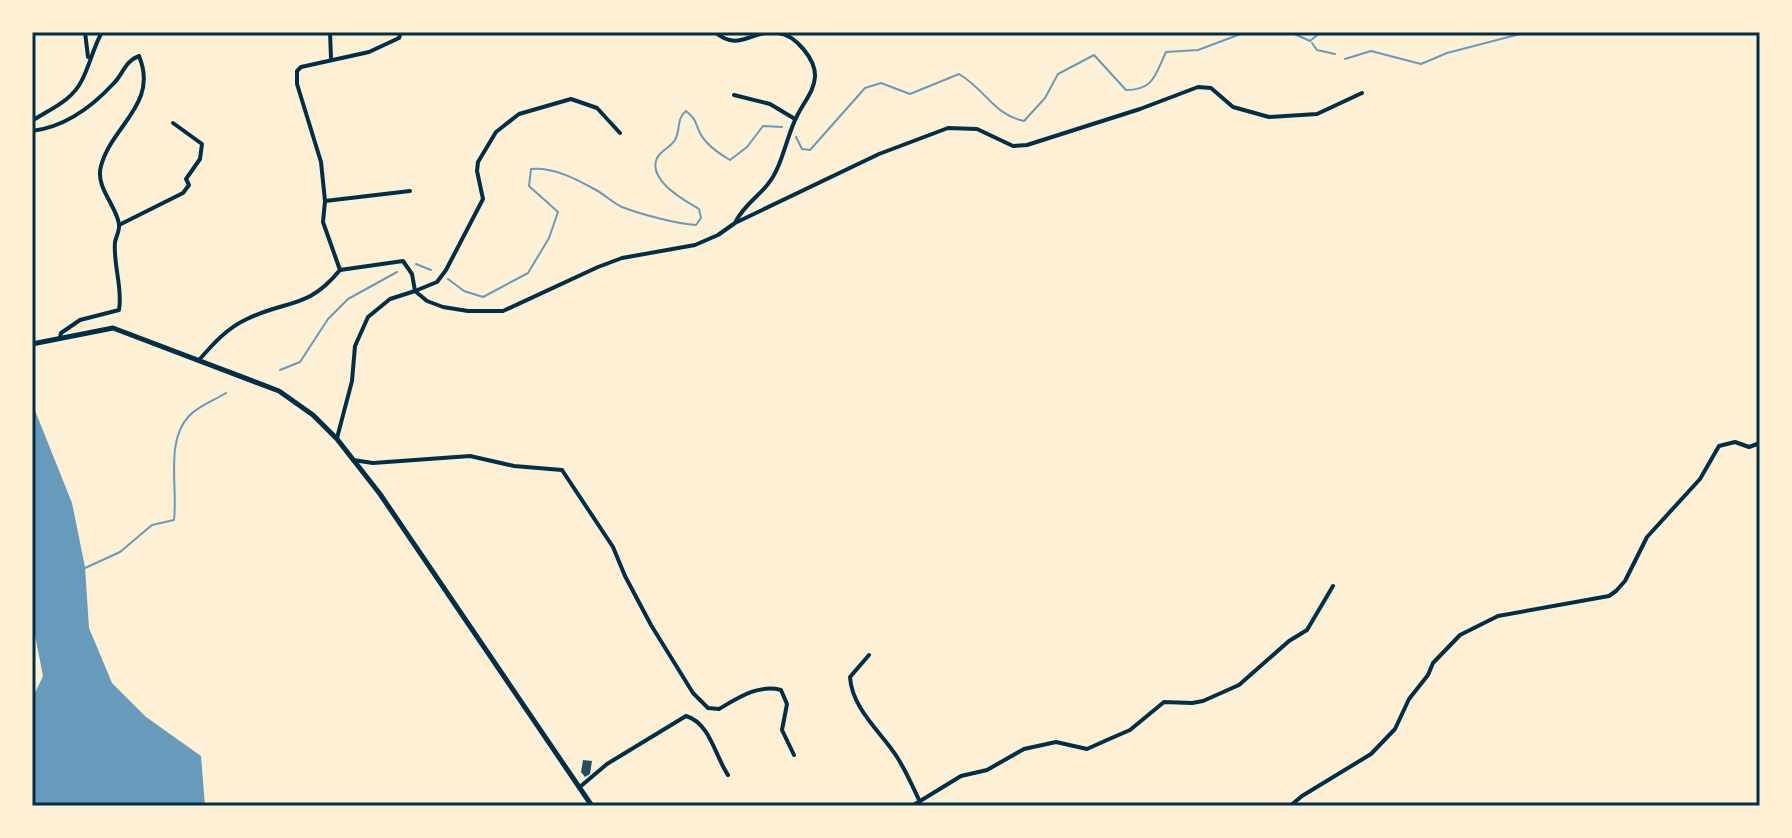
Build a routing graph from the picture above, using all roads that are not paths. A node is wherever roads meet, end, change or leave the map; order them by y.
1 (85, 32) edge
2 (102, 32) edge
3 (330, 32) edge
4 (401, 32) edge
5 (715, 32) edge
6 (89, 59) junction
7 (331, 59) junction
8 (1362, 93) dead end
9 (734, 95) dead end
10 (795, 119) junction
11 (32, 121) edge
12 (173, 123) dead end
13 (32, 131) edge
14 (620, 133) dead end
15 (410, 191) dead end
16 (325, 201) junction
17 (735, 223) junction
18 (119, 225) junction
19 (340, 270) junction
20 (415, 291) junction
21 (60, 338) junction
22 (32, 344) edge
23 (199, 360) junction
24 (337, 439) junction
25 (1760, 443) edge
26 (353, 460) junction
27 (1333, 586) dead end
28 (869, 655) dead end
29 (794, 755) dead end
30 (728, 775) dead end
31 (581, 786) junction
32 (920, 802) junction
33 (592, 806) edge
34 (912, 806) edge
35 (1290, 806) edge

1 - 6 street
2 - 6 street
3 - 7 street
4 - 7 street
5 - 10 street
6 - 11 street
7 - 16 street
8 - 17 street
9 - 10 street
10 - 17 street
12 - 18 street
13 - 18 street
14 - 20 street
15 - 16 street
16 - 19 street
17 - 20 street
18 - 21 street
19 - 20 street
19 - 23 street
20 - 24 street
21 - 22 main road
21 - 23 main road
23 - 24 main road
24 - 26 main road
25 - 35 street
26 - 29 street
26 - 31 main road
27 - 32 street
28 - 32 street
30 - 31 street
31 - 33 main road
32 - 34 street

